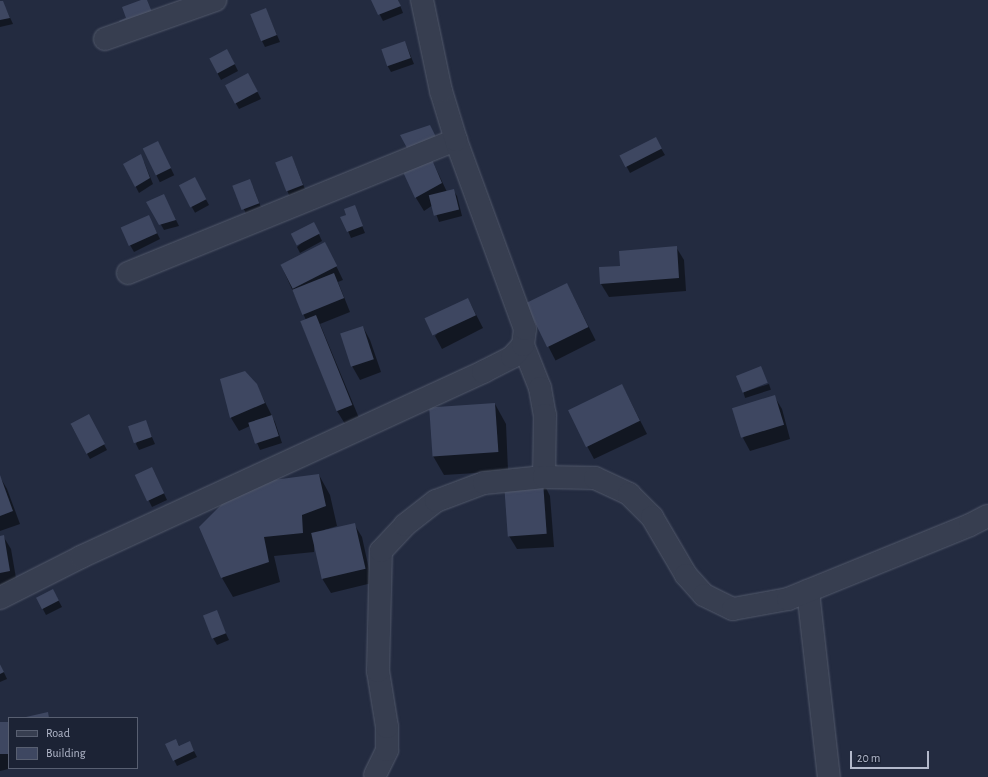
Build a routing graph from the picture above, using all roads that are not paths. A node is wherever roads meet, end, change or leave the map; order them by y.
1 (215, 0) edge
2 (422, 0) edge
3 (105, 39) dead end
4 (456, 140) junction
5 (128, 273) dead end
6 (523, 345) junction
7 (544, 477) junction
8 (988, 516) edge
9 (808, 591) junction
10 (0, 598) edge
11 (373, 776) edge
12 (828, 777) edge

1 - 3 street
2 - 4 street
4 - 5 street
4 - 6 street
6 - 7 street
6 - 10 street
7 - 9 street
7 - 11 street
8 - 9 street
9 - 12 street

